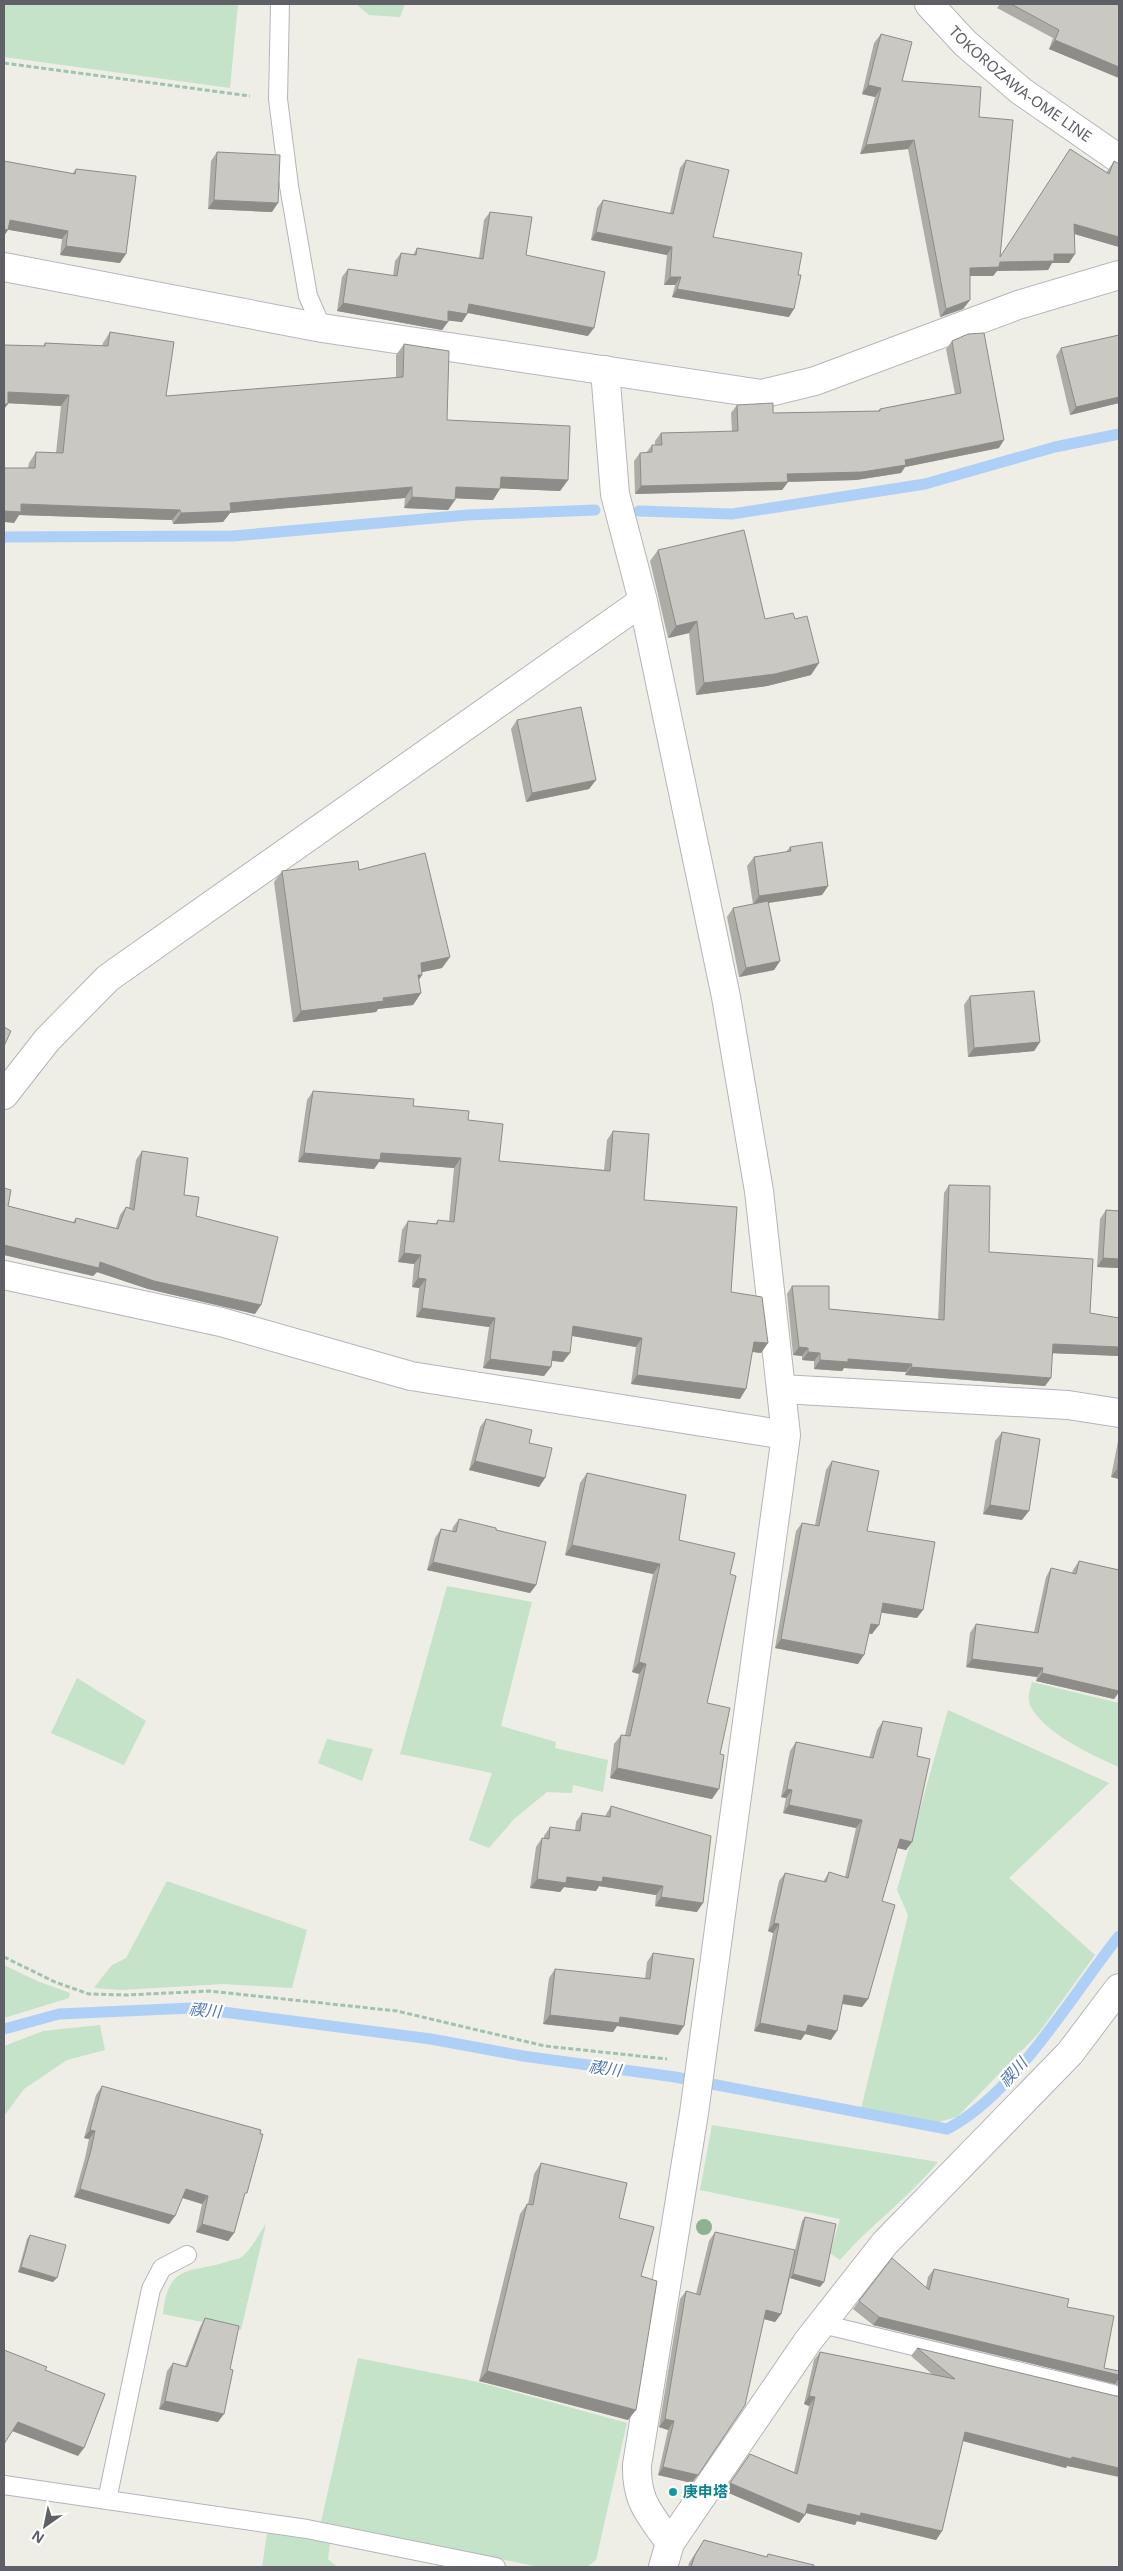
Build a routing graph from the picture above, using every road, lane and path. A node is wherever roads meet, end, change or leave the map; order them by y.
1 (280, 4) edge
2 (929, 4) edge
3 (4, 63) edge
4 (278, 99) junction
5 (1119, 159) edge
6 (4, 267) edge
7 (1119, 275) edge
8 (322, 328) junction
9 (605, 370) junction
10 (643, 601) junction
11 (4, 1095) edge
12 (4, 1275) edge
13 (781, 1388) junction
14 (1119, 1413) edge
15 (786, 1435) junction
16 (4, 1957) edge
17 (1119, 1988) edge
18 (700, 2067) junction
19 (187, 2256) dead end
20 (822, 2324) junction
21 (1113, 2394) edge
22 (4, 2486) edge
23 (107, 2500) junction
24 (667, 2555) edge
25 (496, 2567) edge

1 - 4 lane
2 - 5 street, TOKOROZAWA-OME LINE
3 - 4 path
4 - 8 lane
6 - 8 street
7 - 9 street
8 - 9 street
9 - 10 street
10 - 11 street
10 - 13 street
12 - 15 street
13 - 14 street
13 - 15 street
15 - 18 street
16 - 18 path
17 - 20 street
18 - 24 street
19 - 23 lane
20 - 21 lane
20 - 24 street
22 - 23 lane
23 - 25 lane

